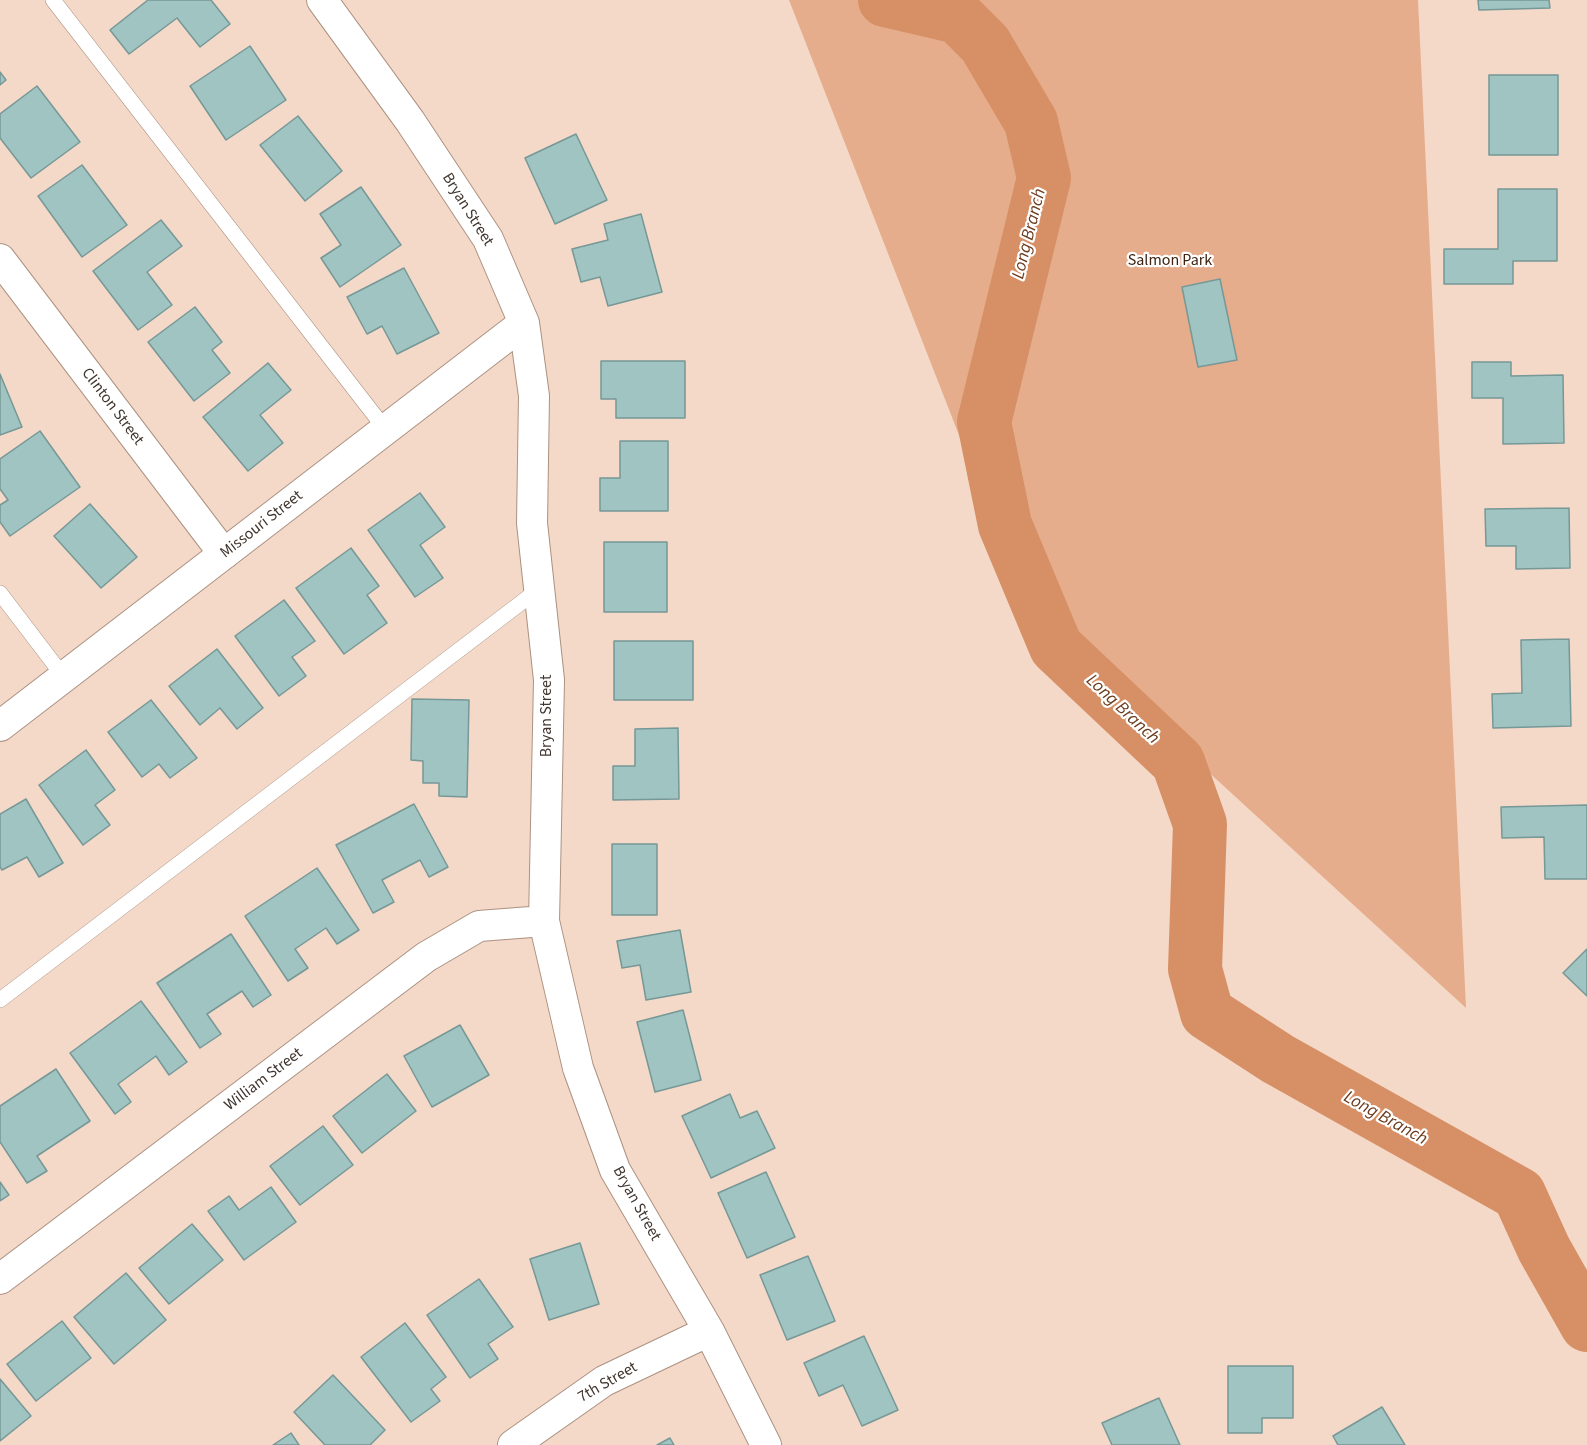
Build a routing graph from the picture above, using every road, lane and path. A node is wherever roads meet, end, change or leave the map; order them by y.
1 (53, 0) edge
2 (322, 0) edge
3 (0, 259) edge
4 (524, 323) junction
5 (386, 430) junction
6 (224, 554) junction
7 (539, 589) junction
8 (0, 593) edge
9 (64, 677) junction
10 (0, 726) edge
11 (544, 921) junction
12 (0, 1000) edge
13 (0, 1279) edge
14 (709, 1331) junction
15 (513, 1445) edge
16 (766, 1445) edge

1 - 5 lane
2 - 4 street, Bryan Street
3 - 6 street, Clinton Street
4 - 5 street, Missouri Street
4 - 7 street, Bryan Street
5 - 6 street, Missouri Street
6 - 9 street, Missouri Street
7 - 11 street, Bryan Street
7 - 12 lane
8 - 9 lane
9 - 10 street, Missouri Street
11 - 13 street, William Street
11 - 14 street, Bryan Street
14 - 15 street, 7th Street
14 - 16 street, Bryan Street

